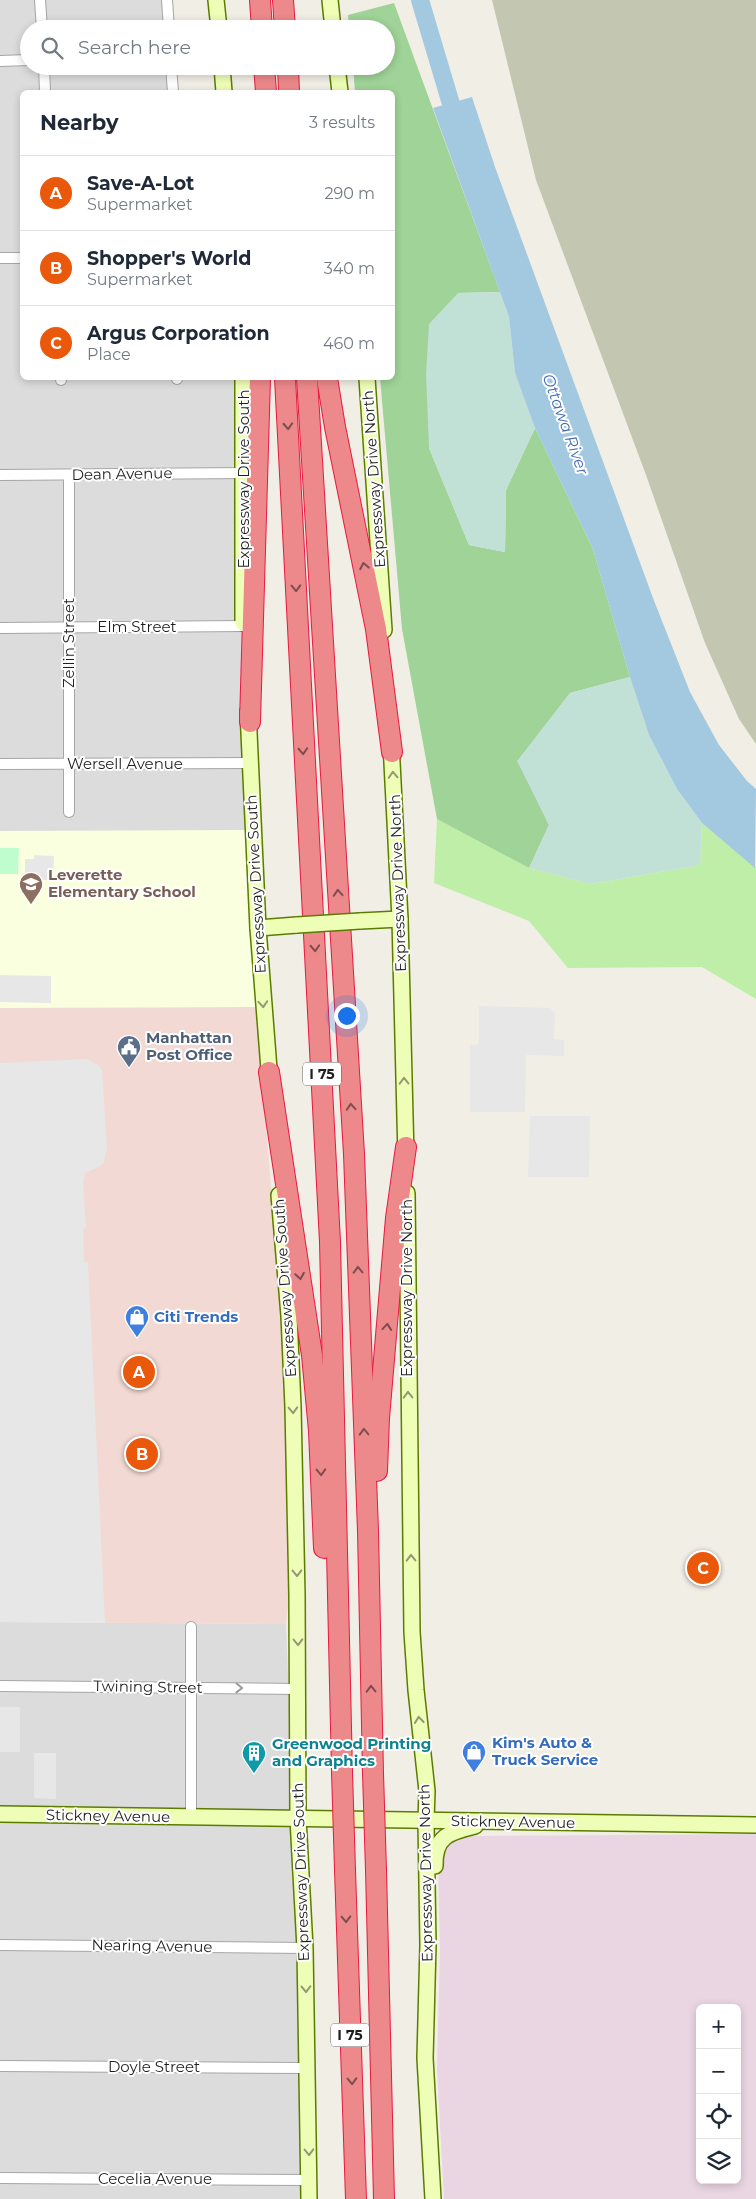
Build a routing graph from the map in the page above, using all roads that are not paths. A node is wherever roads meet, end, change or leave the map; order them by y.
1 (40, 0) edge
2 (167, 0) edge
3 (216, 0) edge
4 (260, 0) edge
5 (283, 0) edge
6 (330, 0) edge
7 (41, 20) edge
8 (168, 20) edge
9 (218, 20) edge
10 (261, 20) edge
11 (284, 20) edge
12 (332, 20) edge
13 (20, 60) edge
14 (0, 61) edge
15 (44, 75) edge
16 (171, 75) edge
17 (223, 75) edge
18 (265, 75) edge
19 (289, 75) edge
20 (338, 75) edge
21 (45, 90) edge
22 (172, 90) edge
23 (224, 90) edge
24 (266, 90) edge
25 (290, 90) edge
26 (340, 90) edge
27 (0, 258) edge
28 (20, 258) edge
29 (243, 380) edge
30 (260, 380) edge
31 (285, 380) edge
32 (307, 380) edge
33 (327, 380) edge
34 (367, 380) edge
35 (244, 473) junction
36 (0, 475) edge
37 (69, 475) junction
38 (244, 626) junction
39 (0, 628) edge
40 (69, 628) junction
41 (250, 722) junction
42 (392, 752) junction
43 (250, 763) junction
44 (0, 764) edge
45 (69, 764) junction
46 (69, 812) dead end
47 (400, 919) junction
48 (258, 928) junction
49 (269, 1072) junction
50 (406, 1147) junction
51 (369, 1586) junction
52 (191, 1627) dead end
53 (0, 1686) edge
54 (191, 1688) junction
55 (297, 1689) junction
56 (342, 1772) junction
57 (0, 1814) edge
58 (190, 1817) junction
59 (298, 1818) junction
60 (426, 1820) junction
61 (493, 1822) junction
62 (756, 1824) edge
63 (0, 1944) edge
64 (305, 1948) junction
65 (380, 2013) junction
66 (425, 2041) junction
67 (0, 2066) edge
68 (307, 2068) junction
69 (0, 2178) edge
70 (309, 2180) junction
71 (309, 2199) edge
72 (356, 2199) edge
73 (384, 2199) edge
74 (395, 2199) edge
75 (433, 2199) edge

1 - 7 street
2 - 8 street
3 - 9 main road
4 - 10 highway
5 - 11 highway
6 - 12 main road
13 - 14 street
15 - 21 street
16 - 22 street
17 - 23 main road
18 - 24 highway
19 - 25 highway
20 - 26 main road
27 - 28 street
29 - 35 main road, Expressway Drive South
30 - 41 highway
31 -> 56 highway, I 75
51 -> 32 highway, I 75
42 -> 33 highway
34 - 42 main road, Expressway Drive North
35 - 37 street, Dean Avenue
35 - 38 main road, Expressway Drive South
36 - 37 street, Dean Avenue
37 - 40 street, Zellin Street
38 - 40 street, Elm Street
38 - 41 main road, Expressway Drive South
39 - 40 street, Elm Street
40 - 45 street, Zellin Street
41 - 43 main road, Expressway Drive South
47 -> 42 main road, Expressway Drive North
43 - 45 street, Wersell Avenue
43 - 48 main road, Expressway Drive South
44 - 45 street, Wersell Avenue
45 - 46 street, Zellin Street
47 - 48 main road, bridge
50 -> 47 main road, Expressway Drive North
48 -> 49 main road, Expressway Drive South
49 -> 55 main road, Expressway Drive South
49 -> 56 highway
51 -> 50 highway
60 -> 50 main road, Expressway Drive North
65 -> 51 highway, I 75, bridge
52 - 54 street
53 - 54 street, Twining Street
54 -> 55 street, Twining Street
54 - 58 street
55 - 59 main road, Expressway Drive South
56 -> 72 highway, I 75, bridge
57 - 58 main road, Stickney Avenue
58 - 59 main road, Stickney Avenue
59 - 60 main road, Stickney Avenue
59 - 64 main road, Expressway Drive South
60 - 61 main road, Stickney Avenue
60 - 66 main road, Expressway Drive North
61 - 62 main road, Stickney Avenue
61 - 66 main road
63 - 64 street, Nearing Avenue
64 -> 68 main road, Expressway Drive South
65 - 73 highway, I 75
65 - 74 highway
66 - 75 main road, Expressway Drive North
67 - 68 street, Doyle Street
68 -> 70 main road, Expressway Drive South
69 - 70 street, Cecelia Avenue
70 - 71 main road, Expressway Drive South

